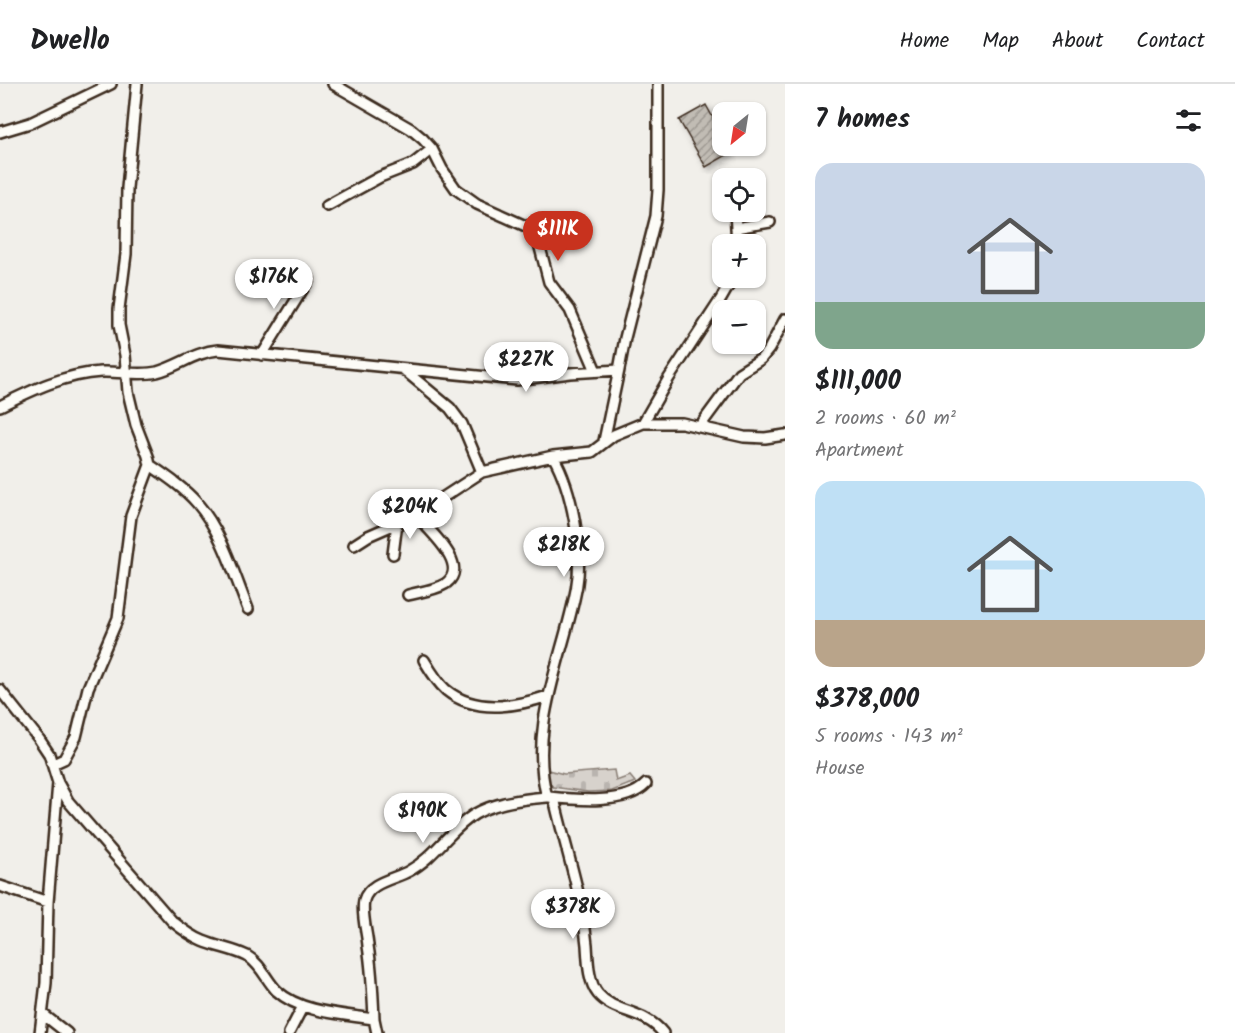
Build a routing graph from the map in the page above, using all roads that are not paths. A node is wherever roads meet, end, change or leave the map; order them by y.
1 (111, 84) edge
2 (137, 84) edge
3 (333, 84) edge
4 (658, 84) edge
5 (0, 132) edge
6 (432, 149) junction
7 (327, 206) dead end
8 (736, 222) edge
9 (770, 222) dead end
10 (736, 228) junction
11 (736, 234) edge
12 (309, 279) dead end
13 (727, 288) edge
14 (785, 319) edge
15 (262, 355) junction
16 (403, 369) junction
17 (619, 370) junction
18 (596, 371) junction
19 (127, 372) junction
20 (0, 406) edge
21 (643, 423) junction
22 (700, 426) junction
23 (785, 435) edge
24 (604, 441) junction
25 (553, 456) junction
26 (150, 465) junction
27 (482, 472) junction
28 (416, 515) junction
29 (397, 523) junction
30 (354, 544) dead end
31 (393, 554) dead end
32 (408, 595) dead end
33 (248, 609) dead end
34 (424, 660) dead end
35 (0, 690) edge
36 (548, 696) junction
37 (53, 764) junction
38 (58, 783) junction
39 (646, 784) dead end
40 (550, 797) junction
41 (0, 886) edge
42 (48, 902) junction
43 (303, 1006) junction
44 (44, 1014) junction
45 (374, 1019) junction
46 (40, 1033) edge
47 (67, 1033) edge
48 (290, 1033) edge
49 (377, 1033) edge
50 (663, 1033) edge

1 - 5 street
2 - 19 street
3 - 6 street
4 - 17 street
6 - 7 street
6 - 18 street
8 - 10 street
9 - 10 street
10 - 11 street
12 - 15 street
13 - 21 street
14 - 22 street
15 - 16 street
15 - 19 street
16 - 18 street
16 - 27 street
17 - 18 street
17 - 24 street
19 - 20 street
19 - 26 street
21 - 22 street
21 - 24 street
22 - 23 street
24 - 25 street
25 - 27 street
25 - 36 street
26 - 33 street
26 - 37 street
27 - 28 street
28 - 29 street
28 - 32 street
29 - 30 street
29 - 31 street
34 - 36 street
35 - 37 street
36 - 40 street
37 - 38 street
38 - 42 street
38 - 43 street
39 - 40 street
40 - 45 street
40 - 50 street
41 - 42 street
42 - 44 street
43 - 45 street
43 - 48 street
44 - 46 street
44 - 47 street
45 - 49 street

